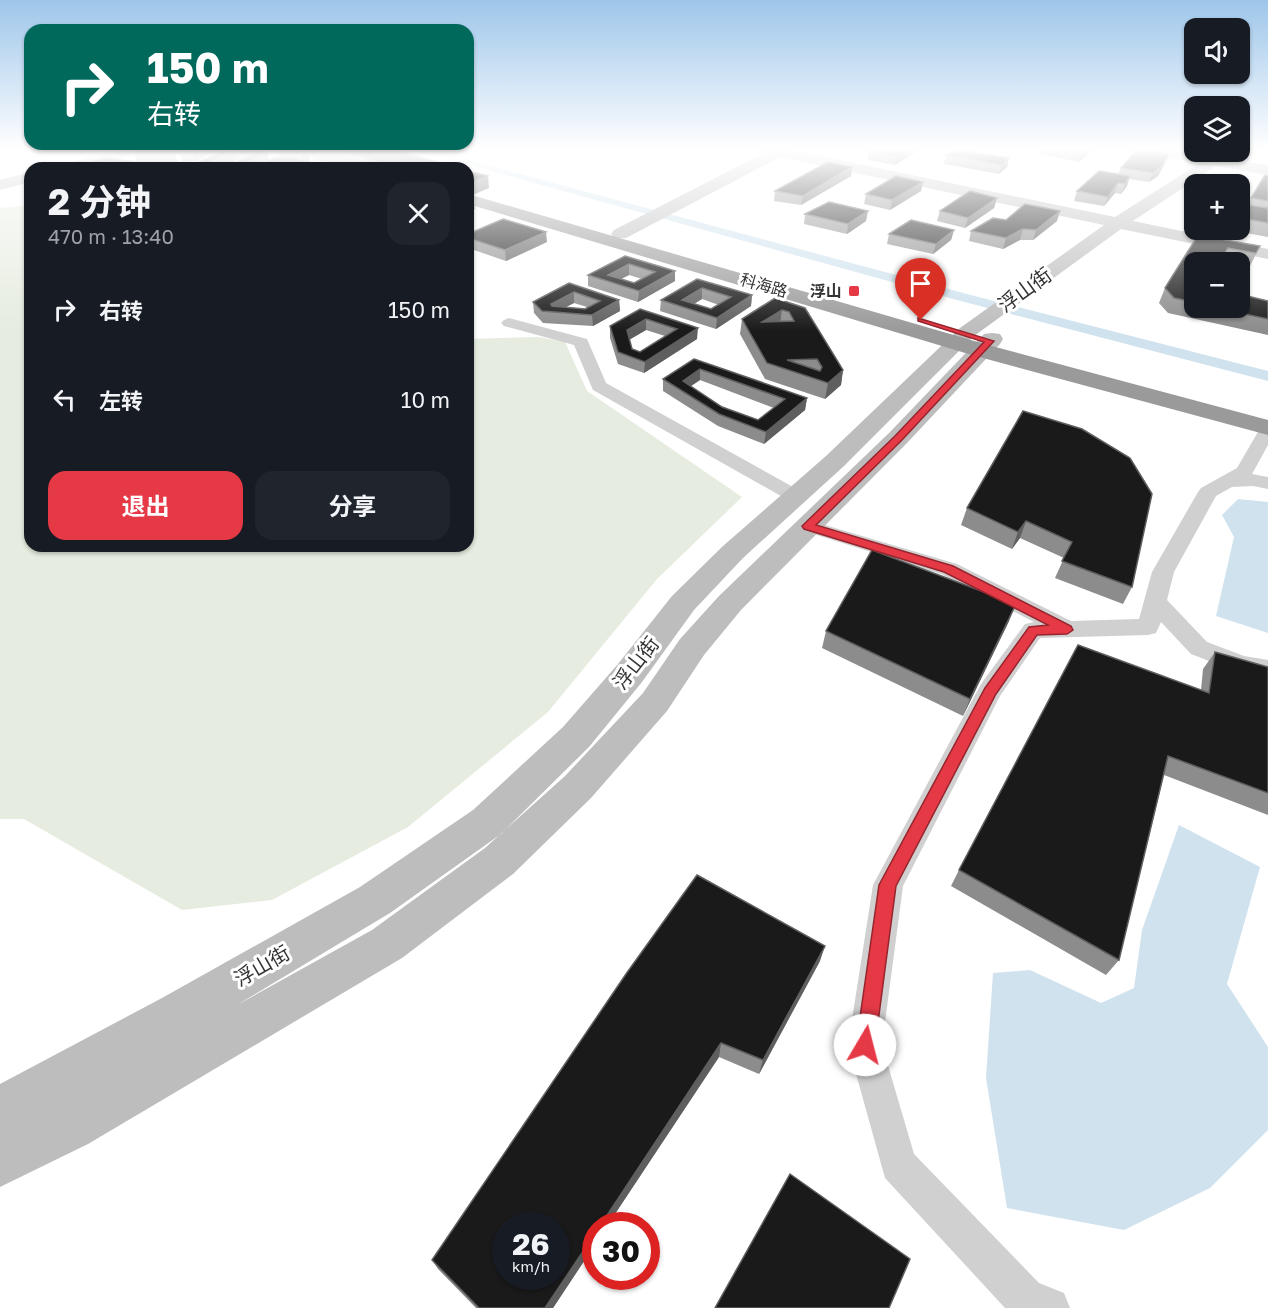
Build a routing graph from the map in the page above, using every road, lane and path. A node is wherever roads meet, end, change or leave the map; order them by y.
1 (506, 209) edge
2 (532, 209) edge
3 (668, 209) edge
4 (1058, 209) edge
5 (1141, 209) edge
6 (1167, 209) edge
7 (1119, 222) junction
8 (1140, 228) junction
9 (620, 234) junction
10 (1268, 254) edge
11 (1065, 283) dead end
12 (1037, 304) dead end
13 (509, 322) dead end
14 (982, 334) junction
15 (1268, 416) edge
16 (1268, 429) edge
17 (1228, 481) junction
18 (1268, 483) edge
19 (802, 511) junction
20 (1155, 602) junction
21 (1067, 630) junction
22 (1268, 669) edge
23 (0, 1111) edge
24 (0, 1161) edge
25 (1049, 1308) edge

1 - 14 highway, 科海路
2 - 9 highway, 科海路
3 - 9 main road
4 - 7 main road
5 - 7 main road, 浮山街
6 - 8 main road, 浮山街
7 - 8 main road
7 - 14 main road, 浮山街
8 - 10 main road
8 - 11 main road, 浮山街
9 - 14 highway, 科海路
12 - 14 main road, 浮山街
13 - 19 street
14 - 15 highway, 科海路
14 - 16 highway, 科海路
14 - 19 main road, 浮山街
16 - 17 street
17 - 18 street
17 - 20 street
19 - 21 street
19 - 23 main road, 浮山街
19 - 24 main road, 浮山街
20 - 21 street
20 - 22 street
21 - 25 street

